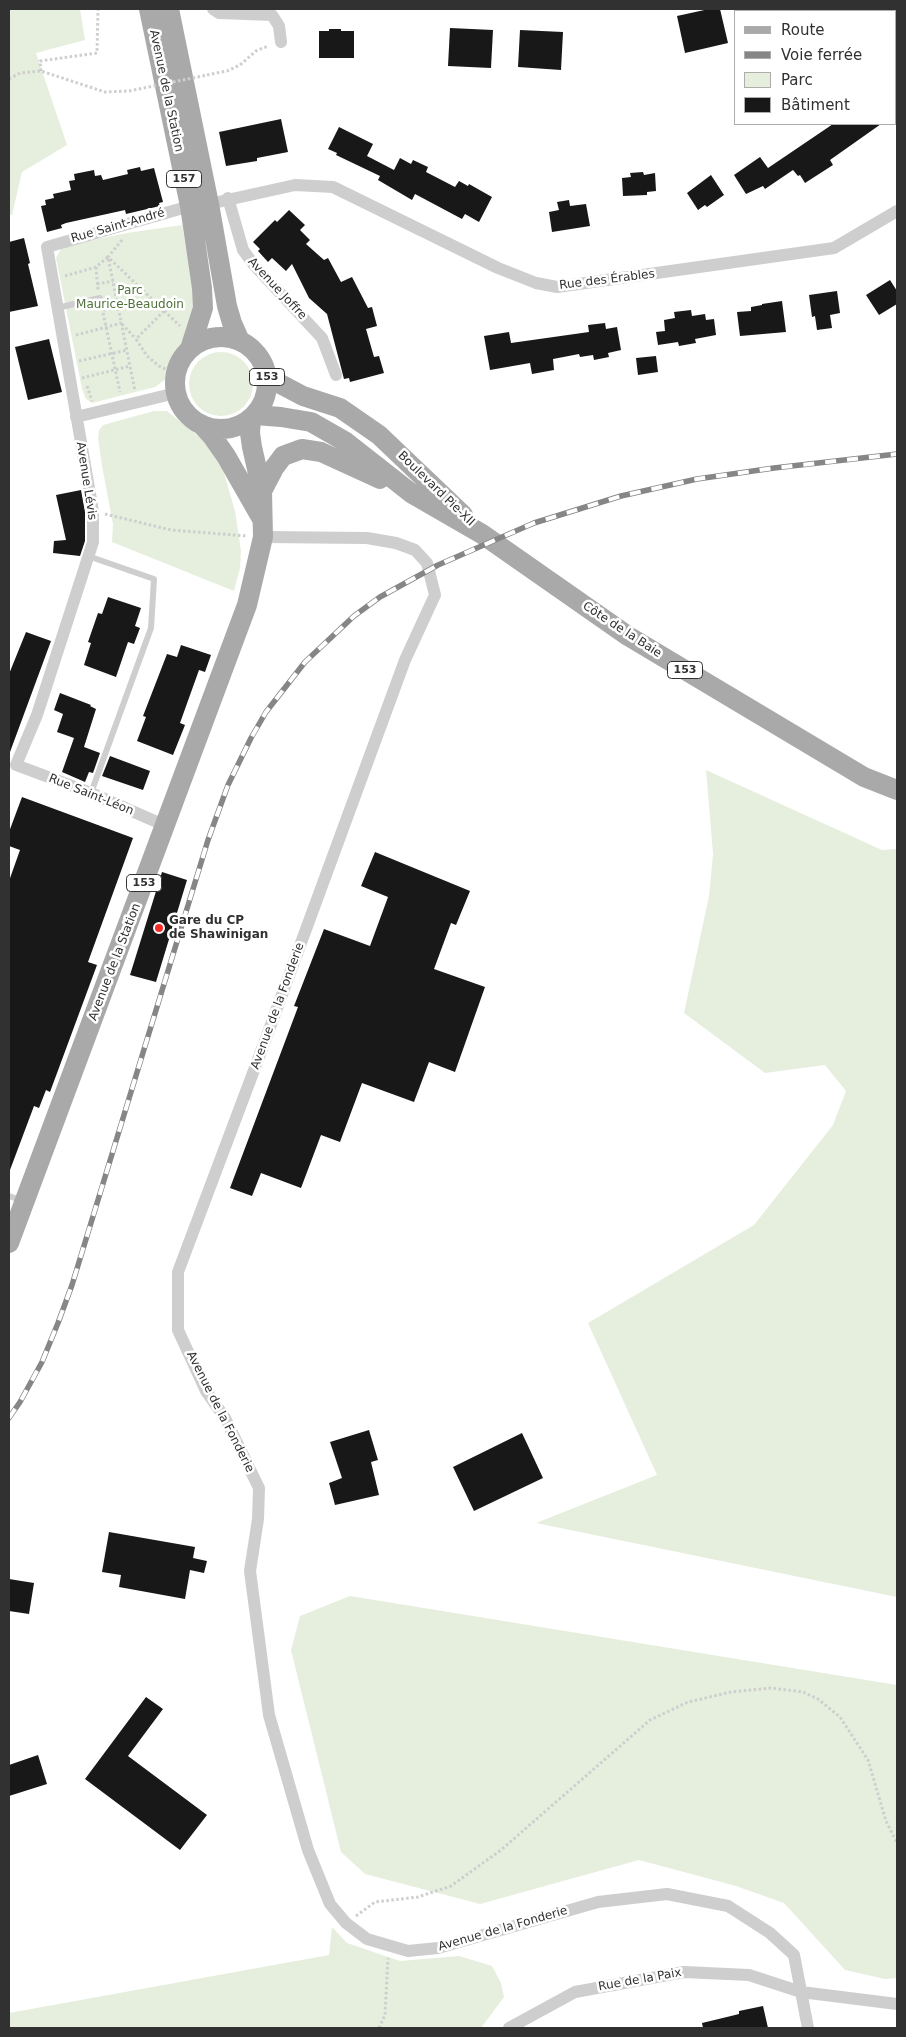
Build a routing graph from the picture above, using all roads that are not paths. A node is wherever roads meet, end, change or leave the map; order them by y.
1 (149, 9) edge
2 (169, 9) edge
3 (213, 9) edge
4 (281, 42) road end
5 (228, 198) junction
6 (199, 205) junction
7 (897, 211) edge
8 (47, 247) joint
9 (100, 298) road end
10 (64, 307) junction
11 (240, 341) junction
12 (190, 349) junction
13 (336, 375) dead end
14 (267, 377) junction
15 (176, 393) junction
16 (76, 417) junction
17 (253, 417) junction
18 (201, 424) junction
19 (262, 491) junction
20 (411, 493) junction
21 (262, 528) junction
22 (482, 534) junction
23 (88, 556) junction
24 (16, 765) joint
25 (897, 790) edge
26 (91, 793) junction
27 (166, 826) junction
28 (16, 1199) edge
29 (9, 1243) edge
30 (801, 1992) junction
31 (897, 2004) edge
32 (509, 2028) edge
33 (808, 2028) edge

1 - 6 main road, Avenue de la Station / 157
2 - 6 main road, Avenue de la Station / 157
3 - 4 street
5 - 6 street, Rue des Érables
5 - 7 street, Rue des Érables
5 - 13 street, Avenue Joffre
6 - 8 street, Rue Saint-André
6 - 11 main road, Avenue de la Station / 157
6 - 12 main road, Avenue de la Station / 157
8 - 10 street, Avenue Lévis
9 - 10 lane
10 - 16 street, Avenue Lévis
11 - 12 main road
11 - 14 main road, 153
12 - 15 main road
14 - 17 main road, 153
14 - 22 main road, Boulevard Pie-XII / 153
15 - 16 street
15 - 18 main road
16 - 23 street, Avenue Lévis
17 - 18 main road, 153
17 - 19 main road, Avenue de la Station / 153
17 - 20 main road, Boulevard Pie-XII / 153
18 - 21 main road
19 - 20 main road
19 - 21 main road, Avenue de la Station / 153
20 - 22 main road, Boulevard Pie-XII / 153
21 - 27 main road, Avenue de la Station / 153
21 - 30 street, Avenue de la Fonderie
22 - 25 main road, Côte de la Baie / 153
23 - 24 street, Avenue Lévis
23 - 26 lane
24 - 26 street, Rue Saint-Léon
26 - 27 street, Rue Saint-Léon
27 - 28 main road, Avenue de la Station / 153
28 - 29 main road, Avenue de la Station / 153
30 - 31 street, Rue de la Paix
30 - 32 street, Rue de la Paix
30 - 33 street, Avenue de la Fonderie

